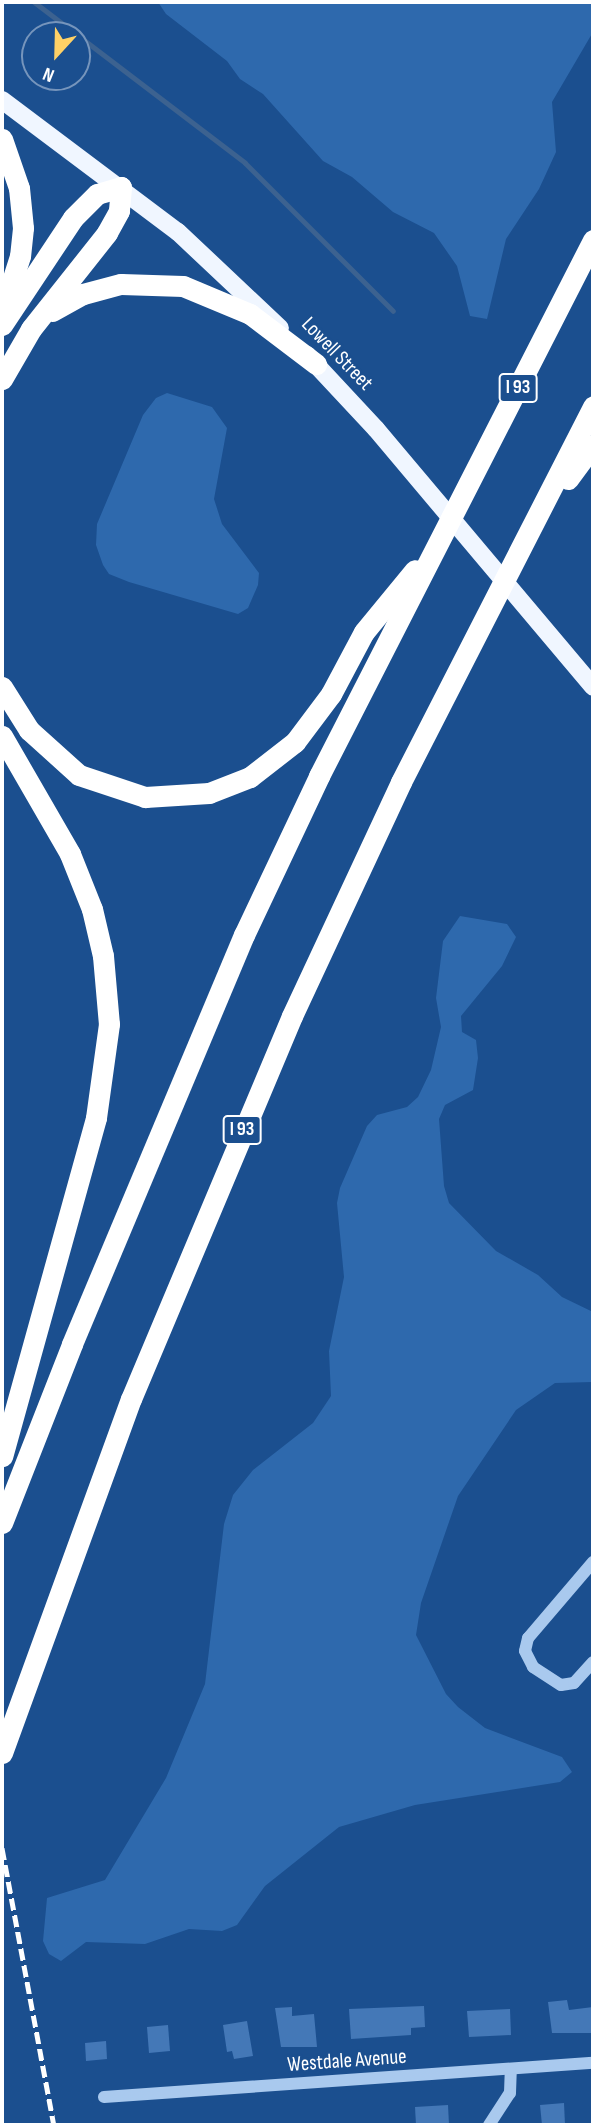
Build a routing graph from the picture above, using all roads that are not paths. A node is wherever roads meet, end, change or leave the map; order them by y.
1 (2, 100) edge
2 (2, 139) edge
3 (121, 187) junction
4 (593, 240) edge
5 (2, 313) edge
6 (36, 323) junction
7 (2, 325) edge
8 (316, 364) junction
9 (2, 379) edge
10 (593, 406) edge
11 (593, 445) edge
12 (531, 529) junction
13 (443, 536) junction
14 (2, 687) edge
15 (593, 687) edge
16 (2, 736) edge
17 (2, 1456) edge
18 (2, 1523) edge
19 (593, 1562) edge
20 (593, 1662) edge
21 (2, 1752) edge
22 (593, 2063) edge
23 (511, 2070) junction
24 (104, 2097) dead end
25 (489, 2125) edge

1 - 3 main road, Lowell Street
2 - 5 highway
3 - 6 highway
3 - 7 highway
3 - 8 main road, Lowell Street
4 - 13 highway, I 93
6 - 8 highway
6 - 9 highway
8 - 15 main road, Lowell Street
10 - 12 highway, I 93
11 - 12 highway
12 - 21 highway, I 93
13 - 14 highway
13 - 18 highway, I 93
16 - 17 highway
19 - 20 street
22 - 23 street, Westdale Avenue
23 - 24 street, Westdale Avenue
23 - 25 street

